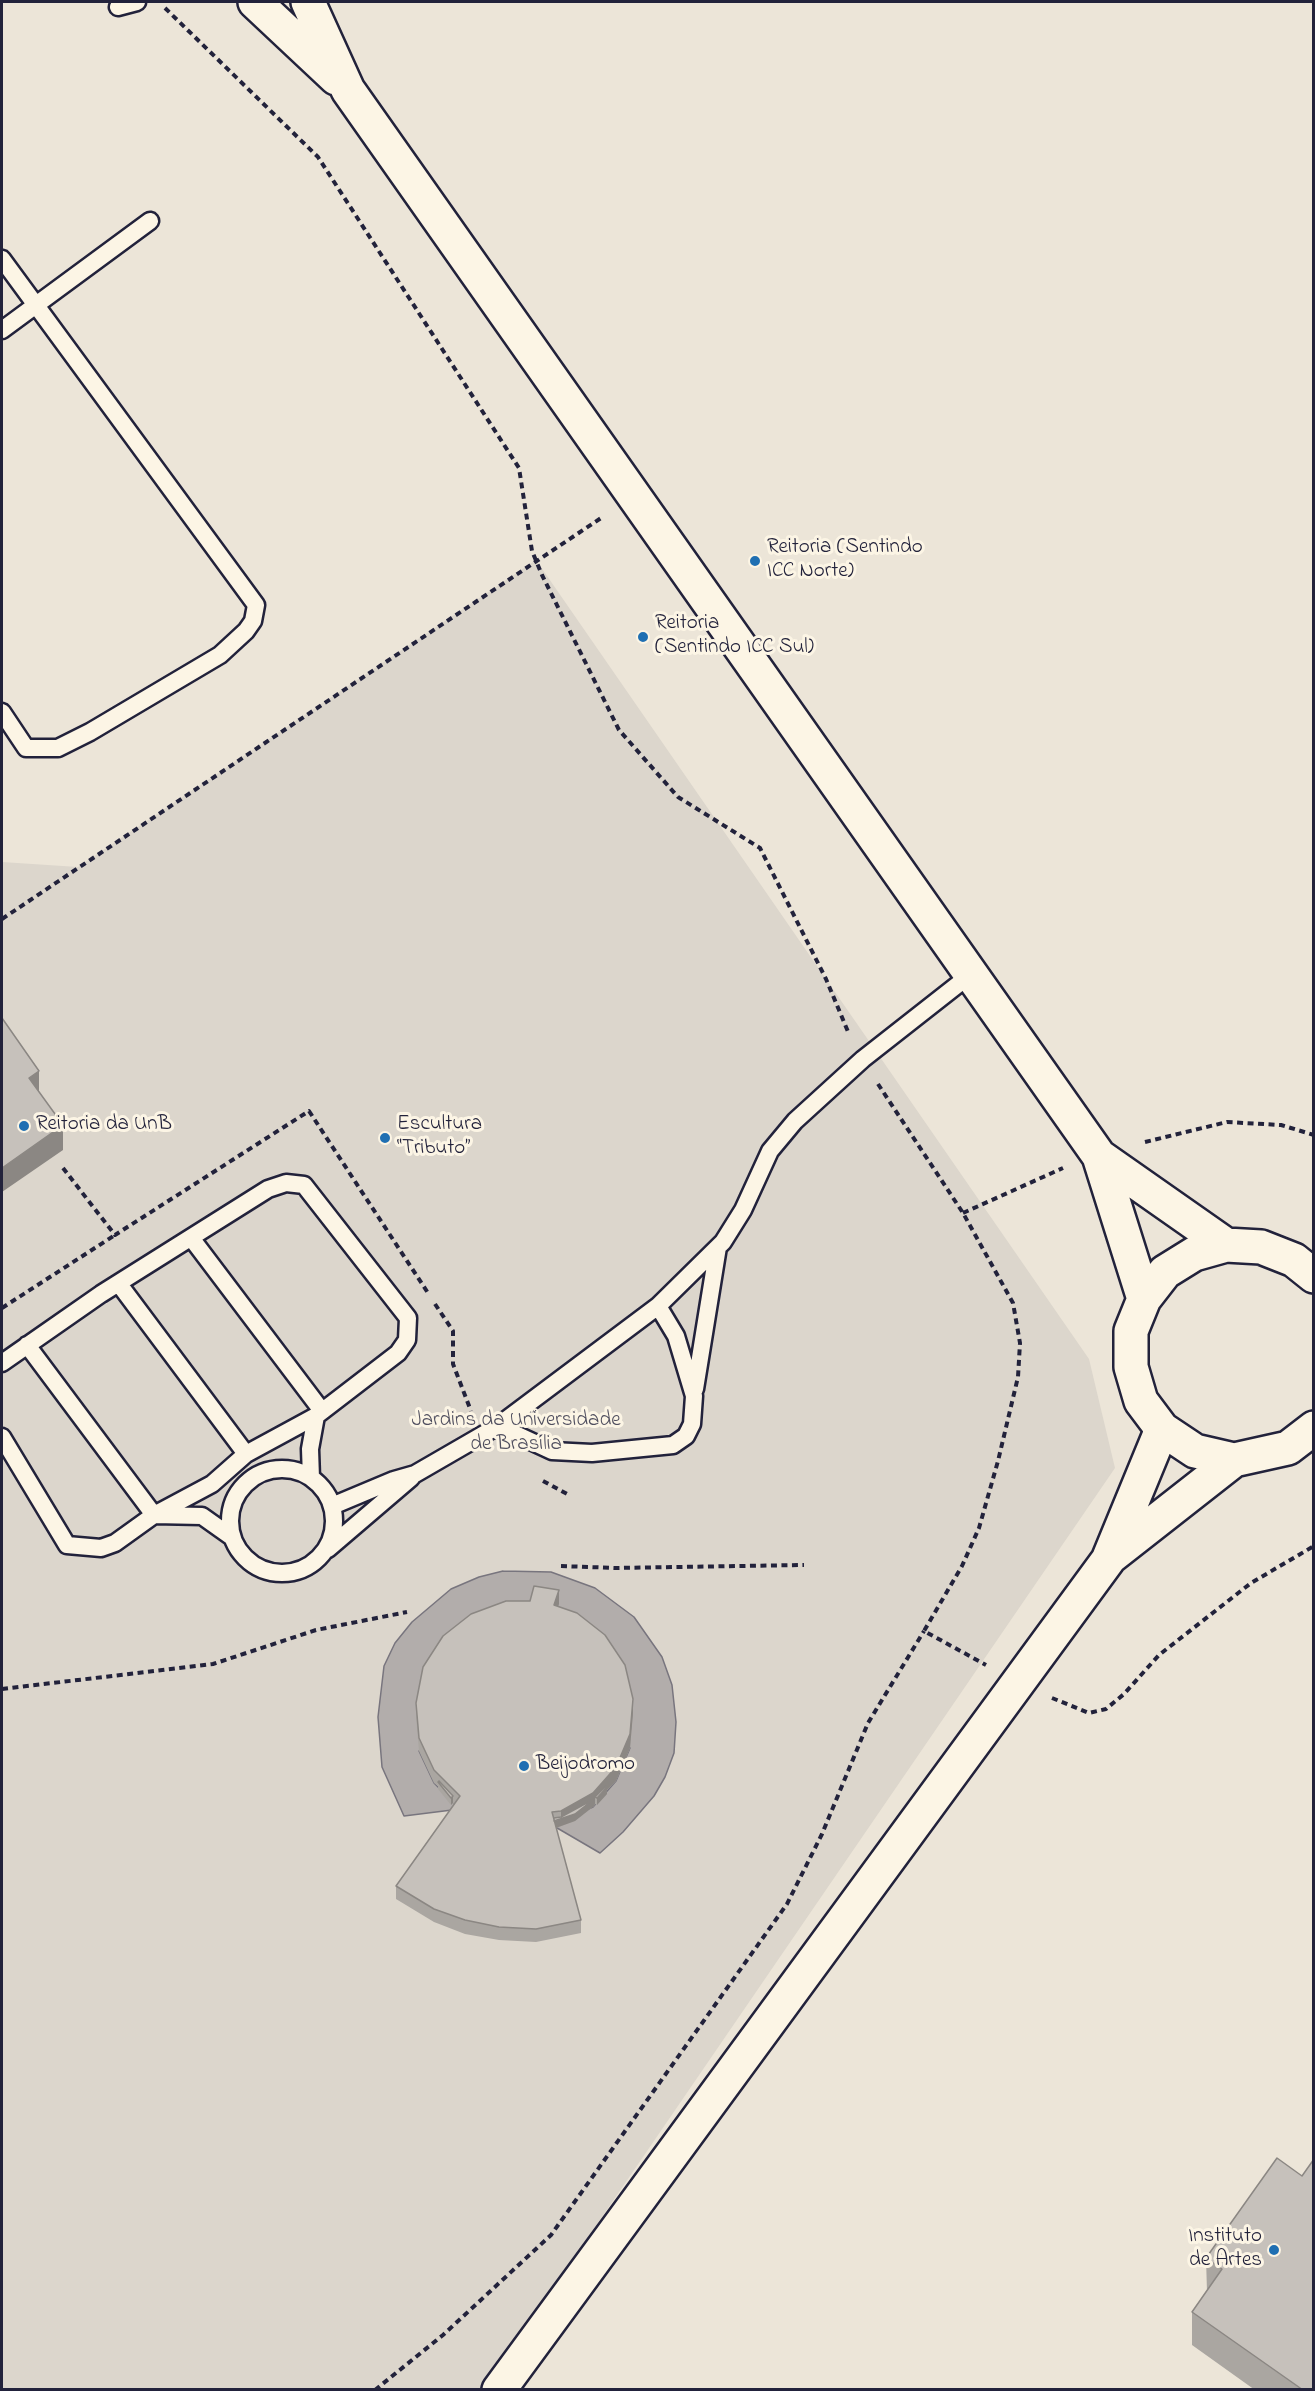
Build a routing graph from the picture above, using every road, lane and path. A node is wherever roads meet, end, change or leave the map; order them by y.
1 (123, 2) edge
2 (137, 2) edge
3 (255, 2) edge
4 (308, 2) edge
5 (164, 7) dead end
6 (348, 90) junction
7 (150, 221) dead end
8 (2, 259) edge
9 (38, 306) junction
10 (2, 330) edge
11 (608, 514) dead end
12 (536, 560) junction
13 (2, 712) edge
14 (2, 919) edge
15 (970, 975) junction
16 (851, 1038) dead end
17 (873, 1076) dead end
18 (1314, 1135) edge
19 (1143, 1142) dead end
20 (1099, 1156) junction
21 (1065, 1167) dead end
22 (963, 1213) junction
23 (115, 1235) dead end
24 (192, 1239) junction
25 (1226, 1245) junction
26 (718, 1247) junction
27 (1314, 1276) edge
28 (118, 1284) junction
29 (1144, 1299) junction
30 (658, 1306) junction
31 (2, 1308) edge
32 (27, 1345) junction
33 (2, 1363) edge
34 (694, 1396) junction
35 (319, 1413) junction
36 (498, 1426) junction
37 (1314, 1428) edge
38 (1162, 1429) junction
39 (2, 1437) edge
40 (246, 1454) junction
41 (1234, 1460) junction
42 (415, 1474) junction
43 (311, 1478) junction
44 (332, 1506) junction
45 (154, 1515) junction
46 (233, 1538) junction
47 (1314, 1546) edge
48 (316, 1560) junction
49 (1108, 1560) junction
50 (804, 1565) dead end
51 (561, 1566) dead end
52 (407, 1612) dead end
53 (924, 1632) junction
54 (1019, 1683) junction
55 (2, 1689) edge
56 (375, 2390) edge
57 (499, 2390) edge

1 - 2 lane
3 - 6 street
4 - 6 street
5 - 12 path
6 - 15 street
7 - 9 lane
8 - 9 lane
9 - 10 lane
9 - 13 lane
11 - 12 path
12 - 14 path
12 - 16 path
15 - 20 street
15 - 26 lane
17 - 22 path
18 - 19 path
20 - 25 street
20 - 29 street
21 - 22 path
22 - 53 path
23 - 31 path
24 - 28 lane
24 - 35 lane
24 - 35 lane
25 - 27 street
25 - 29 street
26 - 30 lane
26 - 34 lane
28 - 32 lane
28 - 40 lane
29 - 38 street
30 - 34 lane
30 - 36 lane
32 - 33 lane
32 - 45 lane
34 - 36 lane
35 - 40 lane
35 - 43 lane
36 - 42 lane
37 - 41 street
38 - 41 street
38 - 49 street
39 - 45 lane
40 - 45 lane
41 - 49 street
42 - 44 lane
42 - 48 lane
43 - 44 lane
43 - 46 lane
44 - 48 lane
45 - 46 lane
46 - 48 lane
47 - 54 path
49 - 54 street
50 - 51 path
52 - 55 path
53 - 54 path
53 - 56 path
54 - 57 street

